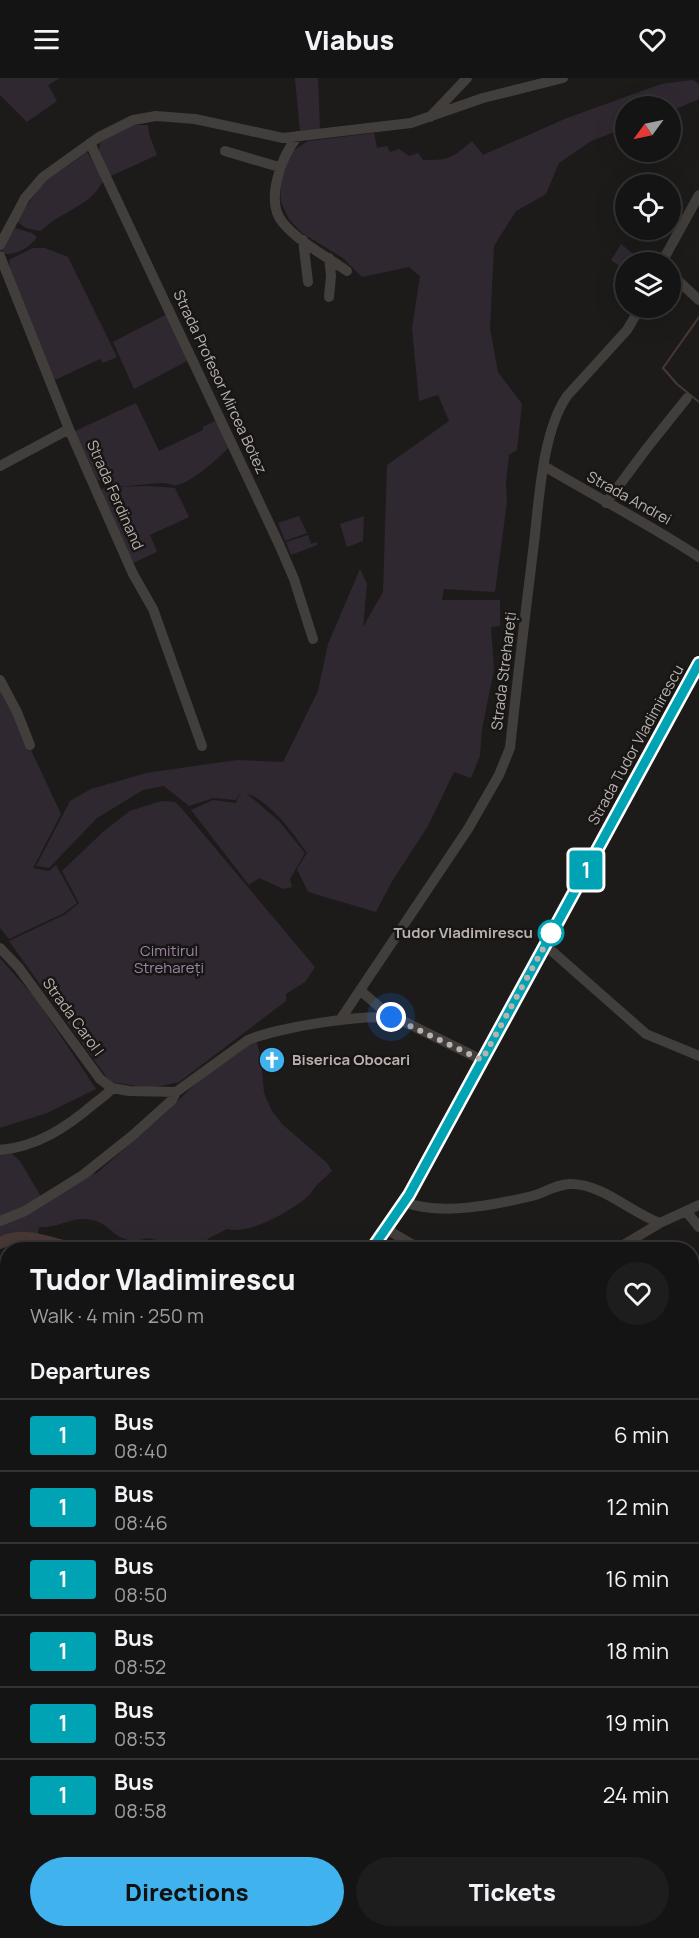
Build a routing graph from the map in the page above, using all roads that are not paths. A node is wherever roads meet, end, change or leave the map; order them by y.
1 (467, 78) edge
2 (563, 78) edge
3 (429, 118) junction
4 (298, 136) junction
5 (90, 142) junction
6 (225, 151) dead end
7 (279, 167) junction
8 (699, 195) edge
9 (303, 240) junction
10 (0, 244) edge
11 (668, 252) edge
12 (0, 256) edge
13 (329, 258) junction
14 (347, 271) dead end
15 (308, 282) dead end
16 (681, 283) edge
17 (328, 297) dead end
18 (699, 300) edge
19 (634, 318) edge
20 (687, 398) dead end
21 (69, 429) junction
22 (0, 466) edge
23 (544, 466) junction
24 (606, 504) junction
25 (699, 557) edge
26 (313, 639) dead end
27 (699, 663) edge
28 (0, 680) edge
29 (30, 744) dead end
30 (202, 746) dead end
31 (545, 945) junction
32 (0, 948) edge
33 (361, 991) junction
34 (391, 1017) junction
35 (340, 1020) junction
36 (699, 1056) edge
37 (482, 1060) junction
38 (112, 1088) junction
39 (176, 1092) junction
40 (0, 1150) edge
41 (404, 1202) junction
42 (699, 1205) edge
43 (687, 1211) junction
44 (0, 1221) edge
45 (660, 1223) junction
46 (699, 1227) edge
47 (386, 1229) junction
48 (377, 1242) edge
49 (408, 1242) edge
50 (629, 1242) edge

1 - 3 street
2 - 3 street
3 - 4 street
4 - 5 street
4 - 7 street
5 - 10 street
5 - 26 street, Strada Profesor Mircea Botez
6 - 7 street
7 - 9 street
8 - 11 street
9 - 13 street
9 - 15 street
12 - 21 street, Strada Ferdinand
13 - 14 street
13 - 17 street
16 - 18 street
19 - 23 street, Strada Strehareți
20 - 24 street
21 - 22 street
21 - 30 street, Strada Ferdinand
23 - 24 street, Strada Andrei
23 - 33 street, Strada Strehareți
24 - 25 street, Strada Andrei
27 - 31 main road, Strada Tudor Vladimirescu
28 - 29 street
31 - 36 street
31 - 37 main road, Strada Tudor Vladimirescu
32 - 38 street, Strada Carol I
33 - 34 street
33 - 35 street, Strada Strehareți
34 - 35 street
34 - 37 street
35 - 39 street
37 - 41 main road, Strada Tudor Vladimirescu
38 - 39 street
38 - 40 street
39 - 44 street
41 - 45 street
41 - 47 main road, Strada Tudor Vladimirescu
42 - 43 street
43 - 45 street
43 - 46 street
45 - 50 street
47 - 48 main road, Strada Tudor Vladimirescu
47 - 49 street

